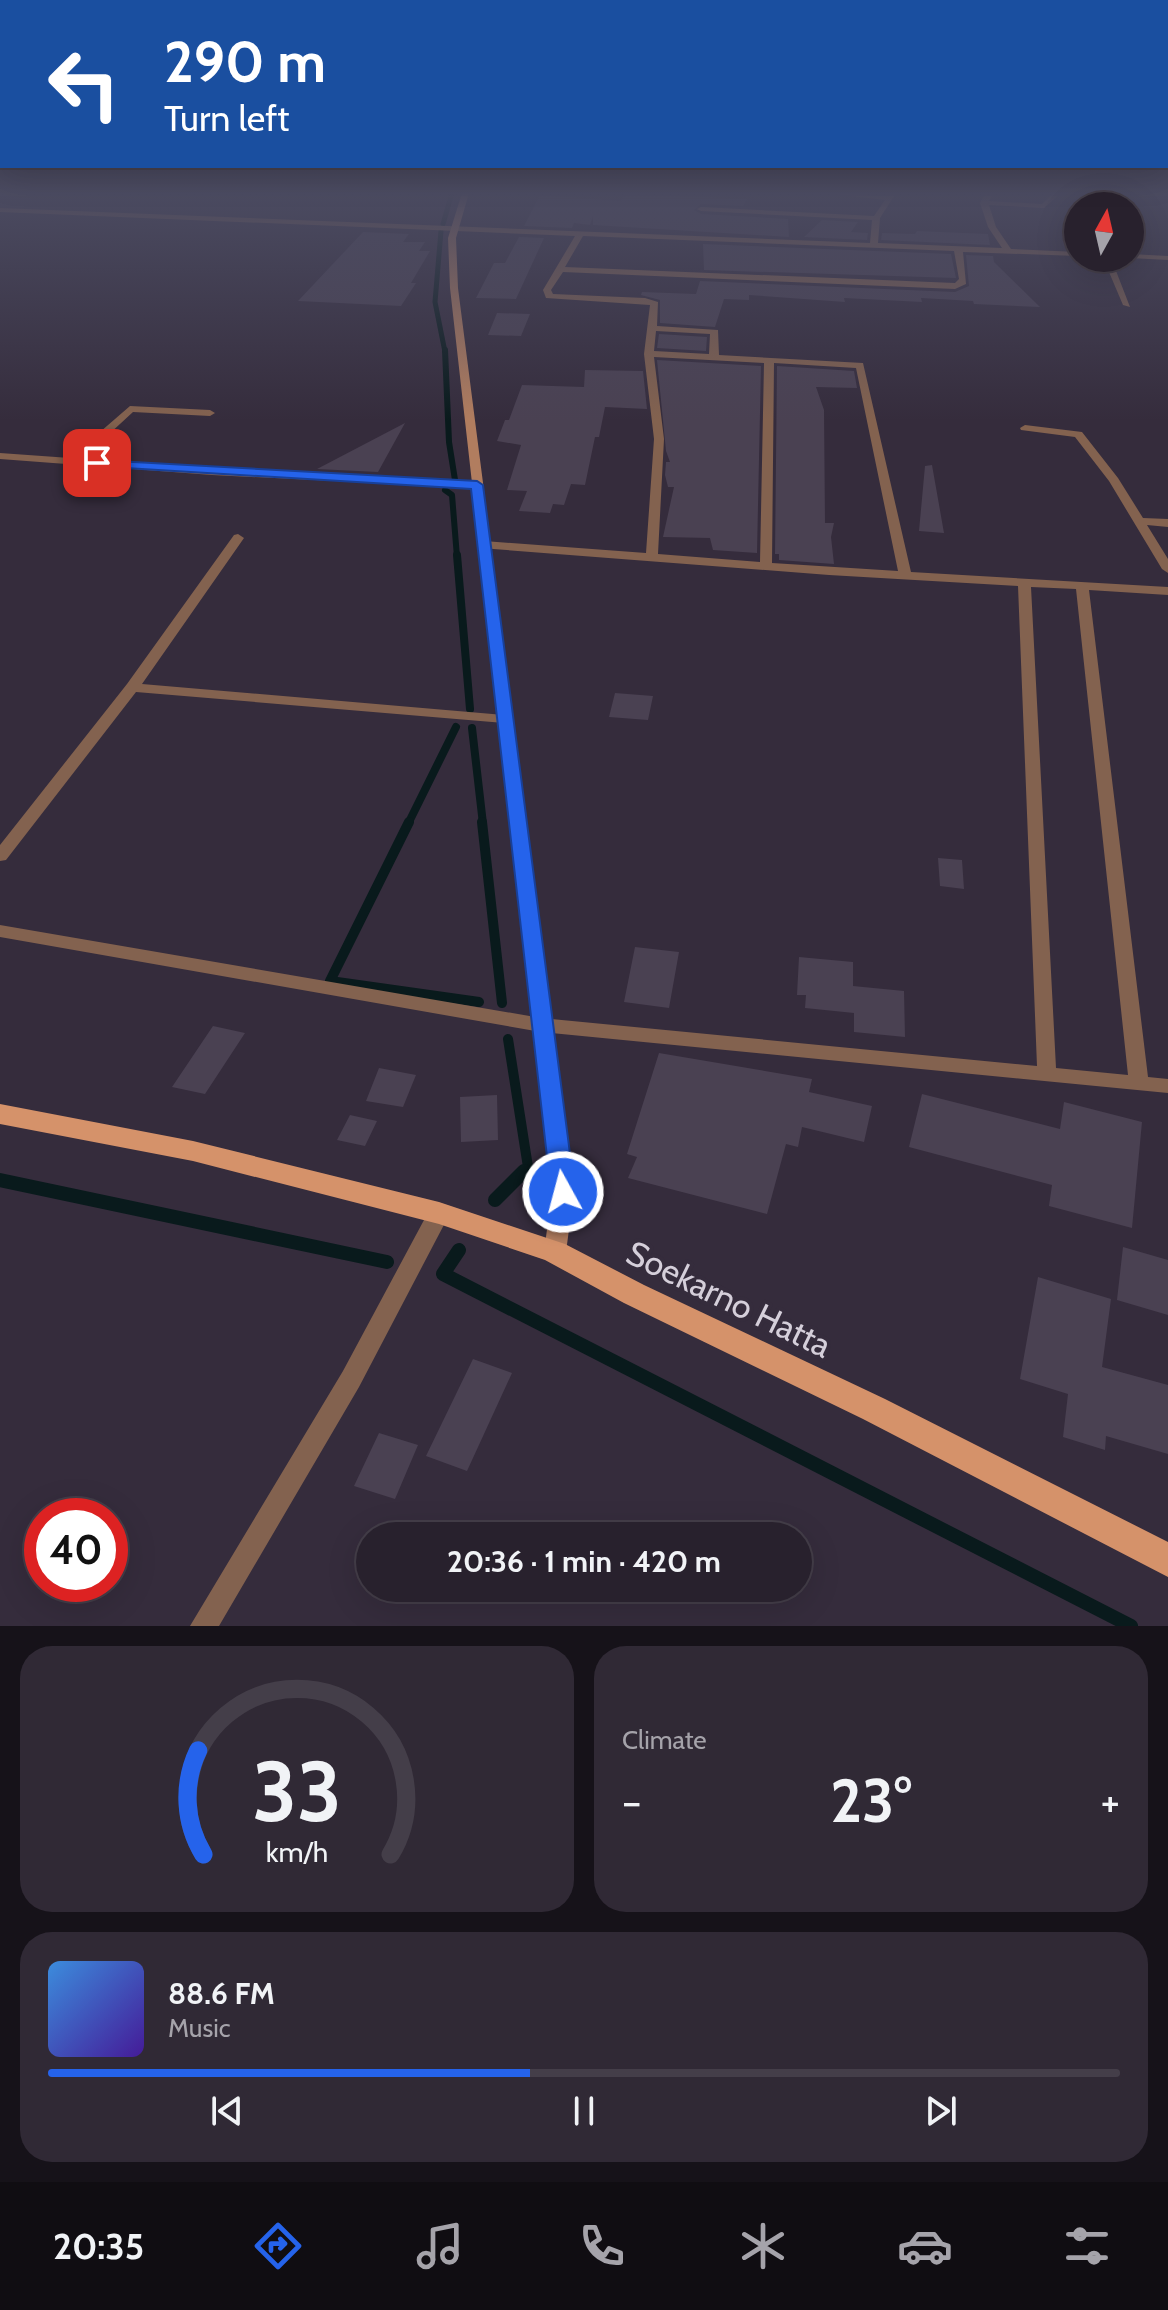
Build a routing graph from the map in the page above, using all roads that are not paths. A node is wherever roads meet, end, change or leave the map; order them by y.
1 (453, 269) edge
2 (560, 269) joint
3 (961, 269) edge
4 (1113, 272) edge
5 (1127, 305) dead end
6 (651, 328) junction
7 (649, 354) junction
8 (714, 357) junction
9 (769, 360) junction
10 (210, 413) dead end
11 (1025, 428) dead end
12 (0, 456) edge
13 (73, 461) junction
14 (477, 485) junction
15 (1137, 521) junction
16 (1168, 523) edge
17 (238, 538) dead end
18 (484, 545) junction
19 (652, 557) junction
20 (766, 566) junction
21 (1168, 569) edge
22 (905, 575) junction
23 (1024, 582) junction
24 (1082, 586) junction
25 (1168, 591) edge
26 (132, 687) junction
27 (504, 719) junction
28 (0, 856) edge
29 (0, 931) edge
30 (541, 1025) junction
31 (1047, 1076) junction
32 (1139, 1083) junction
33 (1168, 1086) edge
34 (0, 1114) edge
35 (439, 1213) junction
36 (555, 1252) junction
37 (1168, 1560) edge
38 (204, 1626) edge

1 - 14 street
2 - 3 street
2 - 6 street
4 - 5 street
6 - 7 street
6 - 8 street
7 - 8 street
7 - 19 street
8 - 9 street
9 - 20 street
9 - 22 street
10 - 13 street
11 - 15 street
12 - 13 street
13 - 14 street
14 - 18 street
15 - 16 street
15 - 21 street
17 - 26 street
18 - 19 street
18 - 27 street
19 - 20 street
20 - 22 street
22 - 23 street
23 - 24 street
23 - 31 street
24 - 25 street
24 - 32 street
26 - 27 street
26 - 28 street
27 - 30 street
29 - 30 street
30 - 31 street
30 - 36 street
31 - 32 street
32 - 33 street
34 - 35 main road, Soekarno Hatta
35 - 36 main road, Soekarno Hatta
35 - 38 street
36 - 37 main road, Soekarno Hatta

